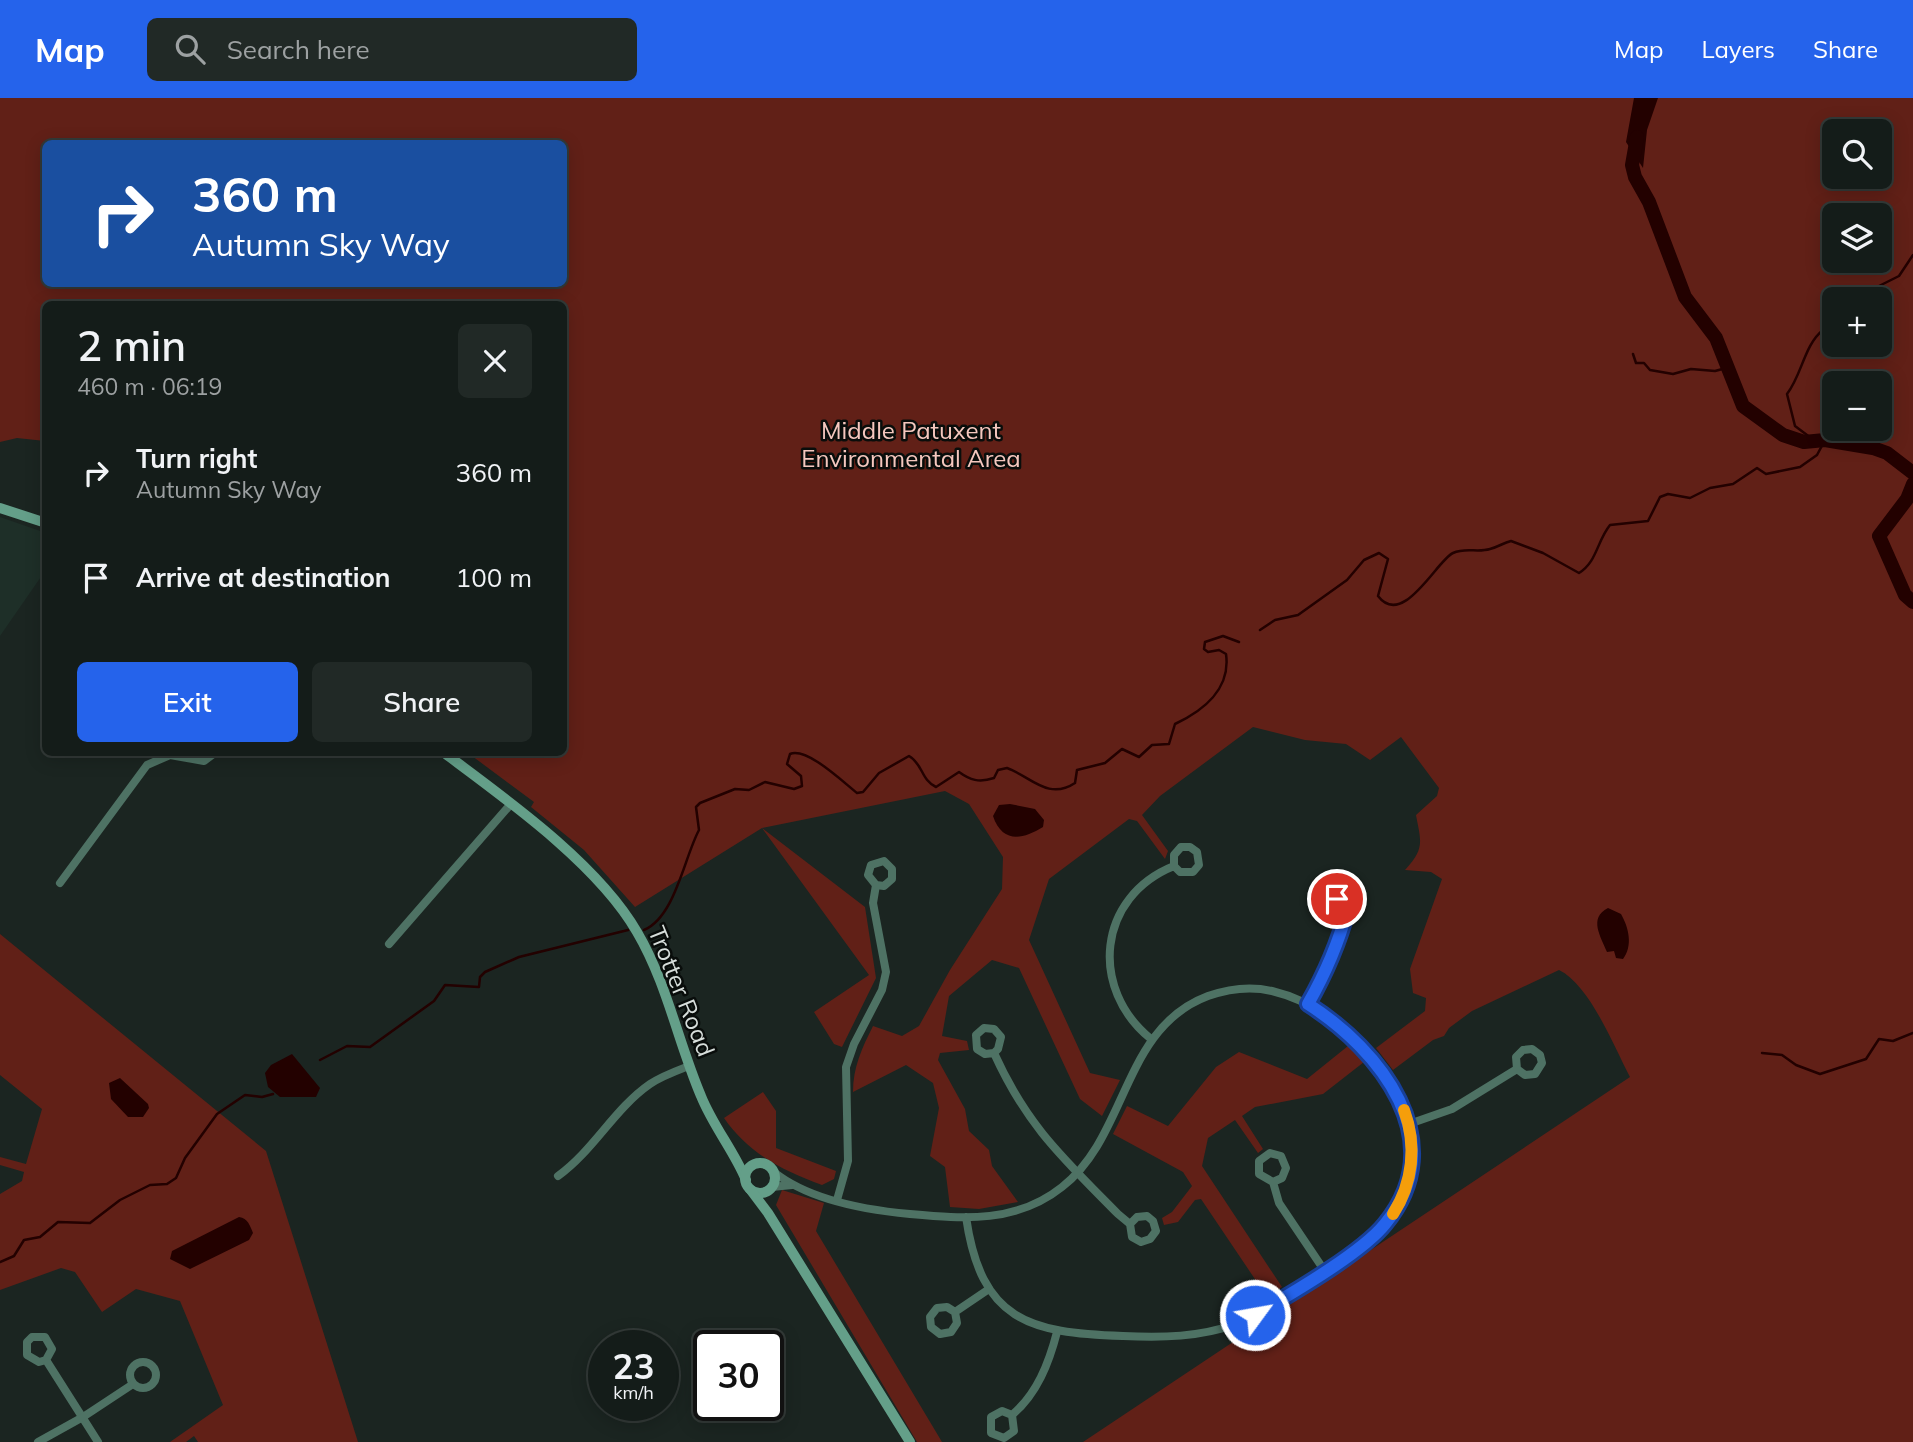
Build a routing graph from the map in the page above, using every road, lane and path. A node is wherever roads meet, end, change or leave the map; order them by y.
1 (0, 508) edge
2 (42, 522) edge
3 (168, 756) edge
4 (176, 756) edge
5 (211, 756) edge
6 (448, 756) edge
7 (510, 805) junction
8 (1174, 866) dead end
9 (60, 883) dead end
10 (876, 886) dead end
11 (1347, 911) dead end
12 (389, 944) dead end
13 (1308, 1004) junction
14 (1151, 1039) junction
15 (994, 1053) dead end
16 (689, 1066) junction
17 (1517, 1069) dead end
18 (1409, 1124) junction
19 (732, 1153) junction
20 (758, 1163) junction
21 (774, 1172) junction
22 (1078, 1173) junction
23 (558, 1176) dead end
24 (1273, 1182) dead end
25 (748, 1184) junction
26 (795, 1185) junction
27 (771, 1188) junction
28 (837, 1200) junction
29 (768, 1213) junction
30 (966, 1217) junction
31 (1130, 1224) dead end
32 (1324, 1270) junction
33 (989, 1289) junction
34 (955, 1312) dead end
35 (1057, 1332) junction
36 (46, 1360) dead end
37 (133, 1384) dead end
38 (1012, 1415) dead end
39 (83, 1418) junction
40 (38, 1442) edge
41 (99, 1442) edge
42 (910, 1442) edge

1 - 2 street
3 - 9 street
4 - 5 street
6 - 7 street, Trotter Road
7 - 12 street
7 - 16 street, Trotter Road
8 - 14 street
10 - 28 street
11 - 13 street
13 - 14 street
13 - 18 street
14 - 22 street
15 - 22 street
16 - 19 street, Trotter Road
16 - 23 street
17 - 18 street
18 - 32 street
19 - 20 street
19 - 25 street, Trotter Road
20 - 21 street
20 - 25 street
21 - 26 street
21 - 27 street
22 - 30 street
22 - 31 street
24 - 32 street
25 - 27 street
25 - 29 street, Trotter Road
26 - 27 street
26 - 28 street
27 - 29 street
28 - 30 street
29 - 42 street, Trotter Road
30 - 33 street
32 - 35 street
33 - 34 street
33 - 35 street
35 - 38 street
36 - 39 street
37 - 39 street
39 - 40 street
39 - 41 street

